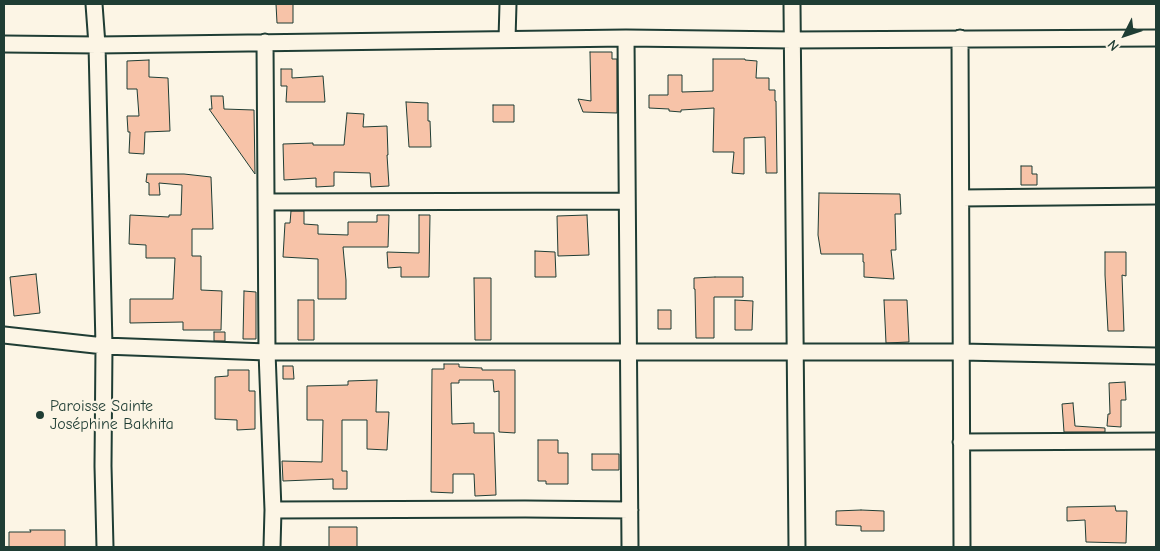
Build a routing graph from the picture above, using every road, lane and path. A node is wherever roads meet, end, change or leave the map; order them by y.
1 (94, 4) edge
2 (508, 4) edge
3 (792, 4) edge
4 (626, 38) junction
5 (960, 38) junction
6 (1156, 38) edge
7 (507, 39) junction
8 (792, 40) junction
9 (265, 42) junction
10 (4, 44) edge
11 (98, 45) junction
12 (1156, 196) edge
13 (961, 198) junction
14 (627, 200) junction
15 (266, 202) junction
16 (4, 335) edge
17 (104, 346) junction
18 (267, 352) junction
19 (628, 352) junction
20 (795, 352) junction
21 (961, 352) junction
22 (1156, 356) edge
23 (1156, 441) edge
24 (962, 442) junction
25 (274, 510) junction
26 (630, 510) junction
27 (105, 547) edge
28 (272, 547) edge
29 (630, 547) edge
30 (797, 547) edge
31 (962, 547) edge

1 - 11 street
2 - 7 street
3 - 8 street
4 - 7 street
4 - 8 street
4 - 14 street
5 - 6 street
5 - 8 street
5 - 13 street
7 - 9 street
8 - 20 street
9 - 11 street
9 - 15 street
10 - 11 street
11 - 17 street
12 - 13 street
13 - 21 street
14 - 15 street
14 - 19 street
15 - 18 street
16 - 17 street
17 - 18 street
17 - 27 street
18 - 19 street
18 - 25 street
19 - 20 street
19 - 26 street
20 - 21 street
20 - 30 street
21 - 22 street
21 - 24 street
23 - 24 street
24 - 31 street
25 - 26 street
25 - 28 street
26 - 29 street

